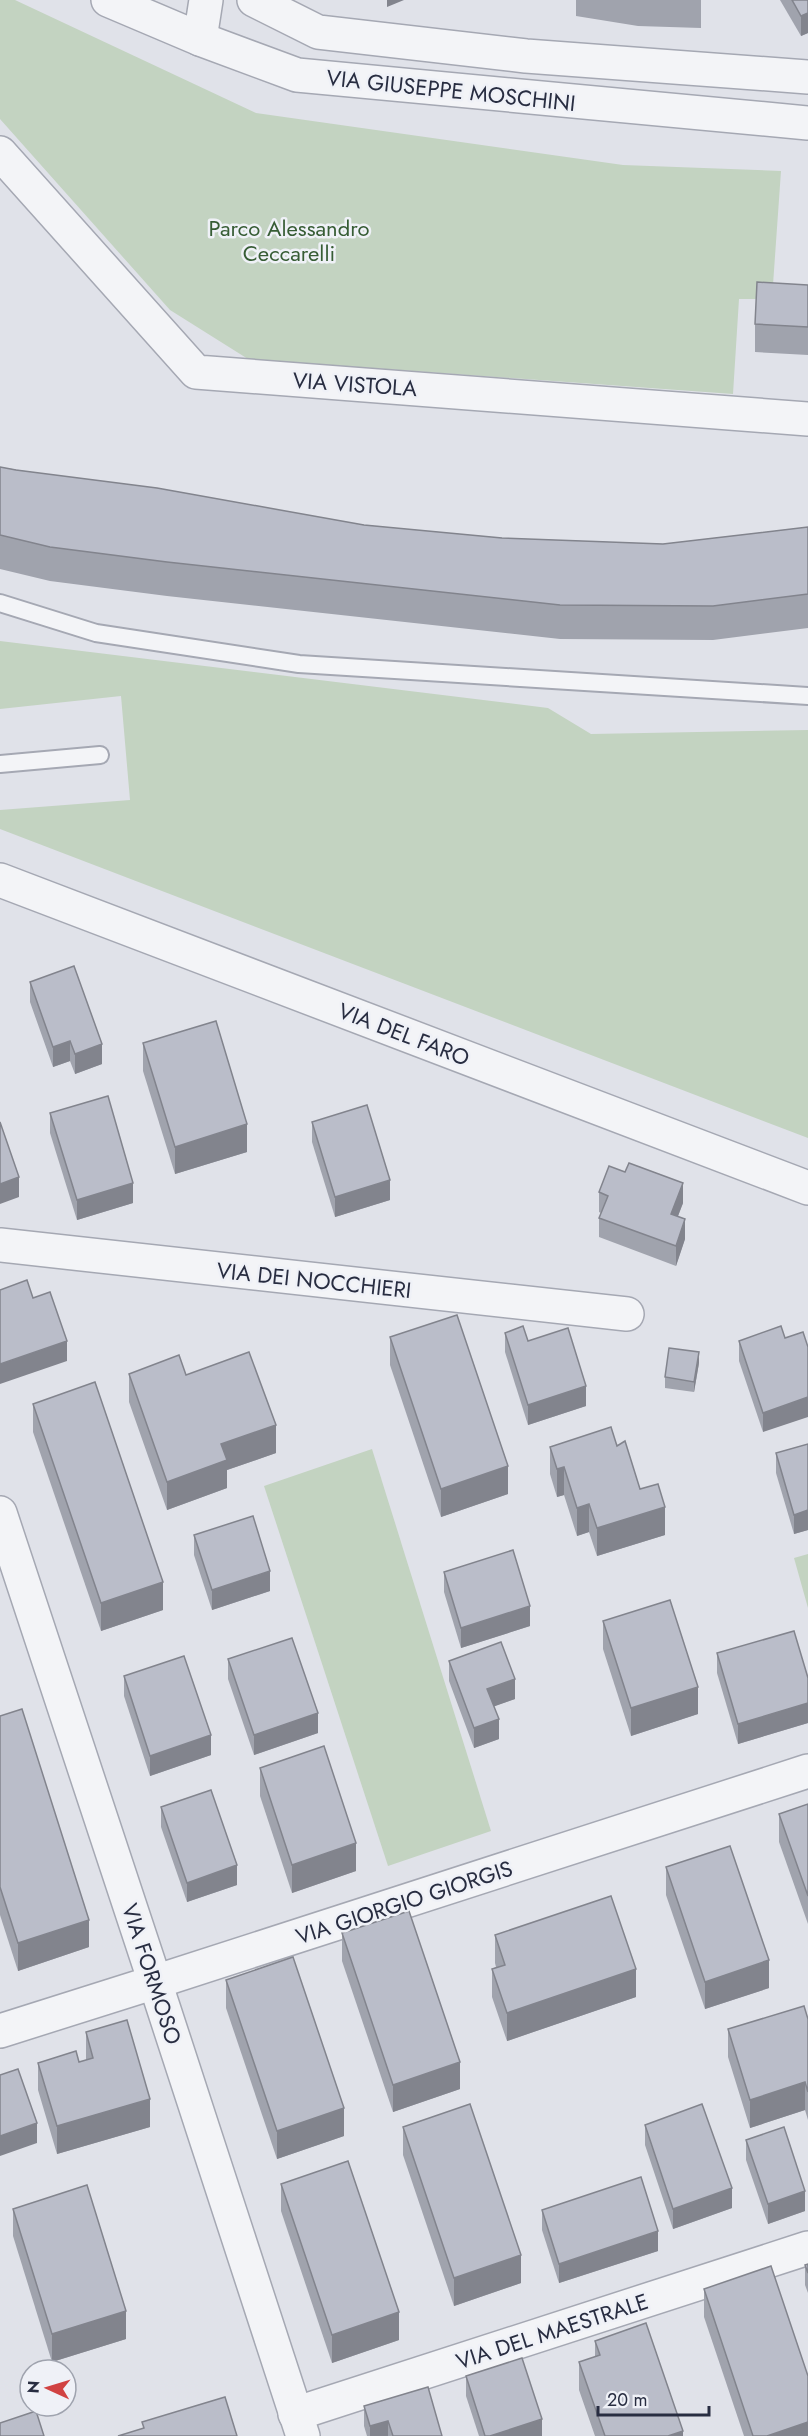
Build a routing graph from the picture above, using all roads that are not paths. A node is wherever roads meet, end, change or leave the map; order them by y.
1 (108, 0) edge
2 (206, 0) edge
3 (254, 0) edge
4 (309, 0) edge
5 (318, 32) junction
6 (201, 39) junction
7 (297, 75) junction
8 (808, 77) edge
9 (808, 123) edge
10 (0, 153) edge
11 (808, 419) edge
12 (0, 603) edge
13 (808, 696) edge
14 (100, 755) dead end
15 (0, 764) edge
16 (0, 880) edge
17 (808, 1188) edge
18 (0, 1245) edge
19 (627, 1314) dead end
20 (0, 1513) edge
21 (808, 1771) edge
22 (155, 1982) junction
23 (0, 2031) edge
24 (808, 2248) edge
25 (299, 2425) edge

1 - 6 street, VIA GIUSEPPE MOSCHINI
2 - 6 street
3 - 5 street, VIA GIUSEPPE MOSCHINI
4 - 5 street
5 - 7 street
5 - 8 street, VIA GIUSEPPE MOSCHINI
6 - 7 street, VIA GIUSEPPE MOSCHINI
7 - 9 street, VIA GIUSEPPE MOSCHINI
10 - 11 street, VIA VISTOLA
12 - 13 lane
14 - 15 lane
16 - 17 street, VIA DEL FARO
18 - 19 street, VIA DEI NOCCHIERI
20 - 22 street, VIA FORMOSO
21 - 22 street, VIA GIORGIO GIORGIS
22 - 23 street, VIA GIORGIO GIORGIS
22 - 25 street, VIA FORMOSO
24 - 25 street, VIA DEL MAESTRALE

